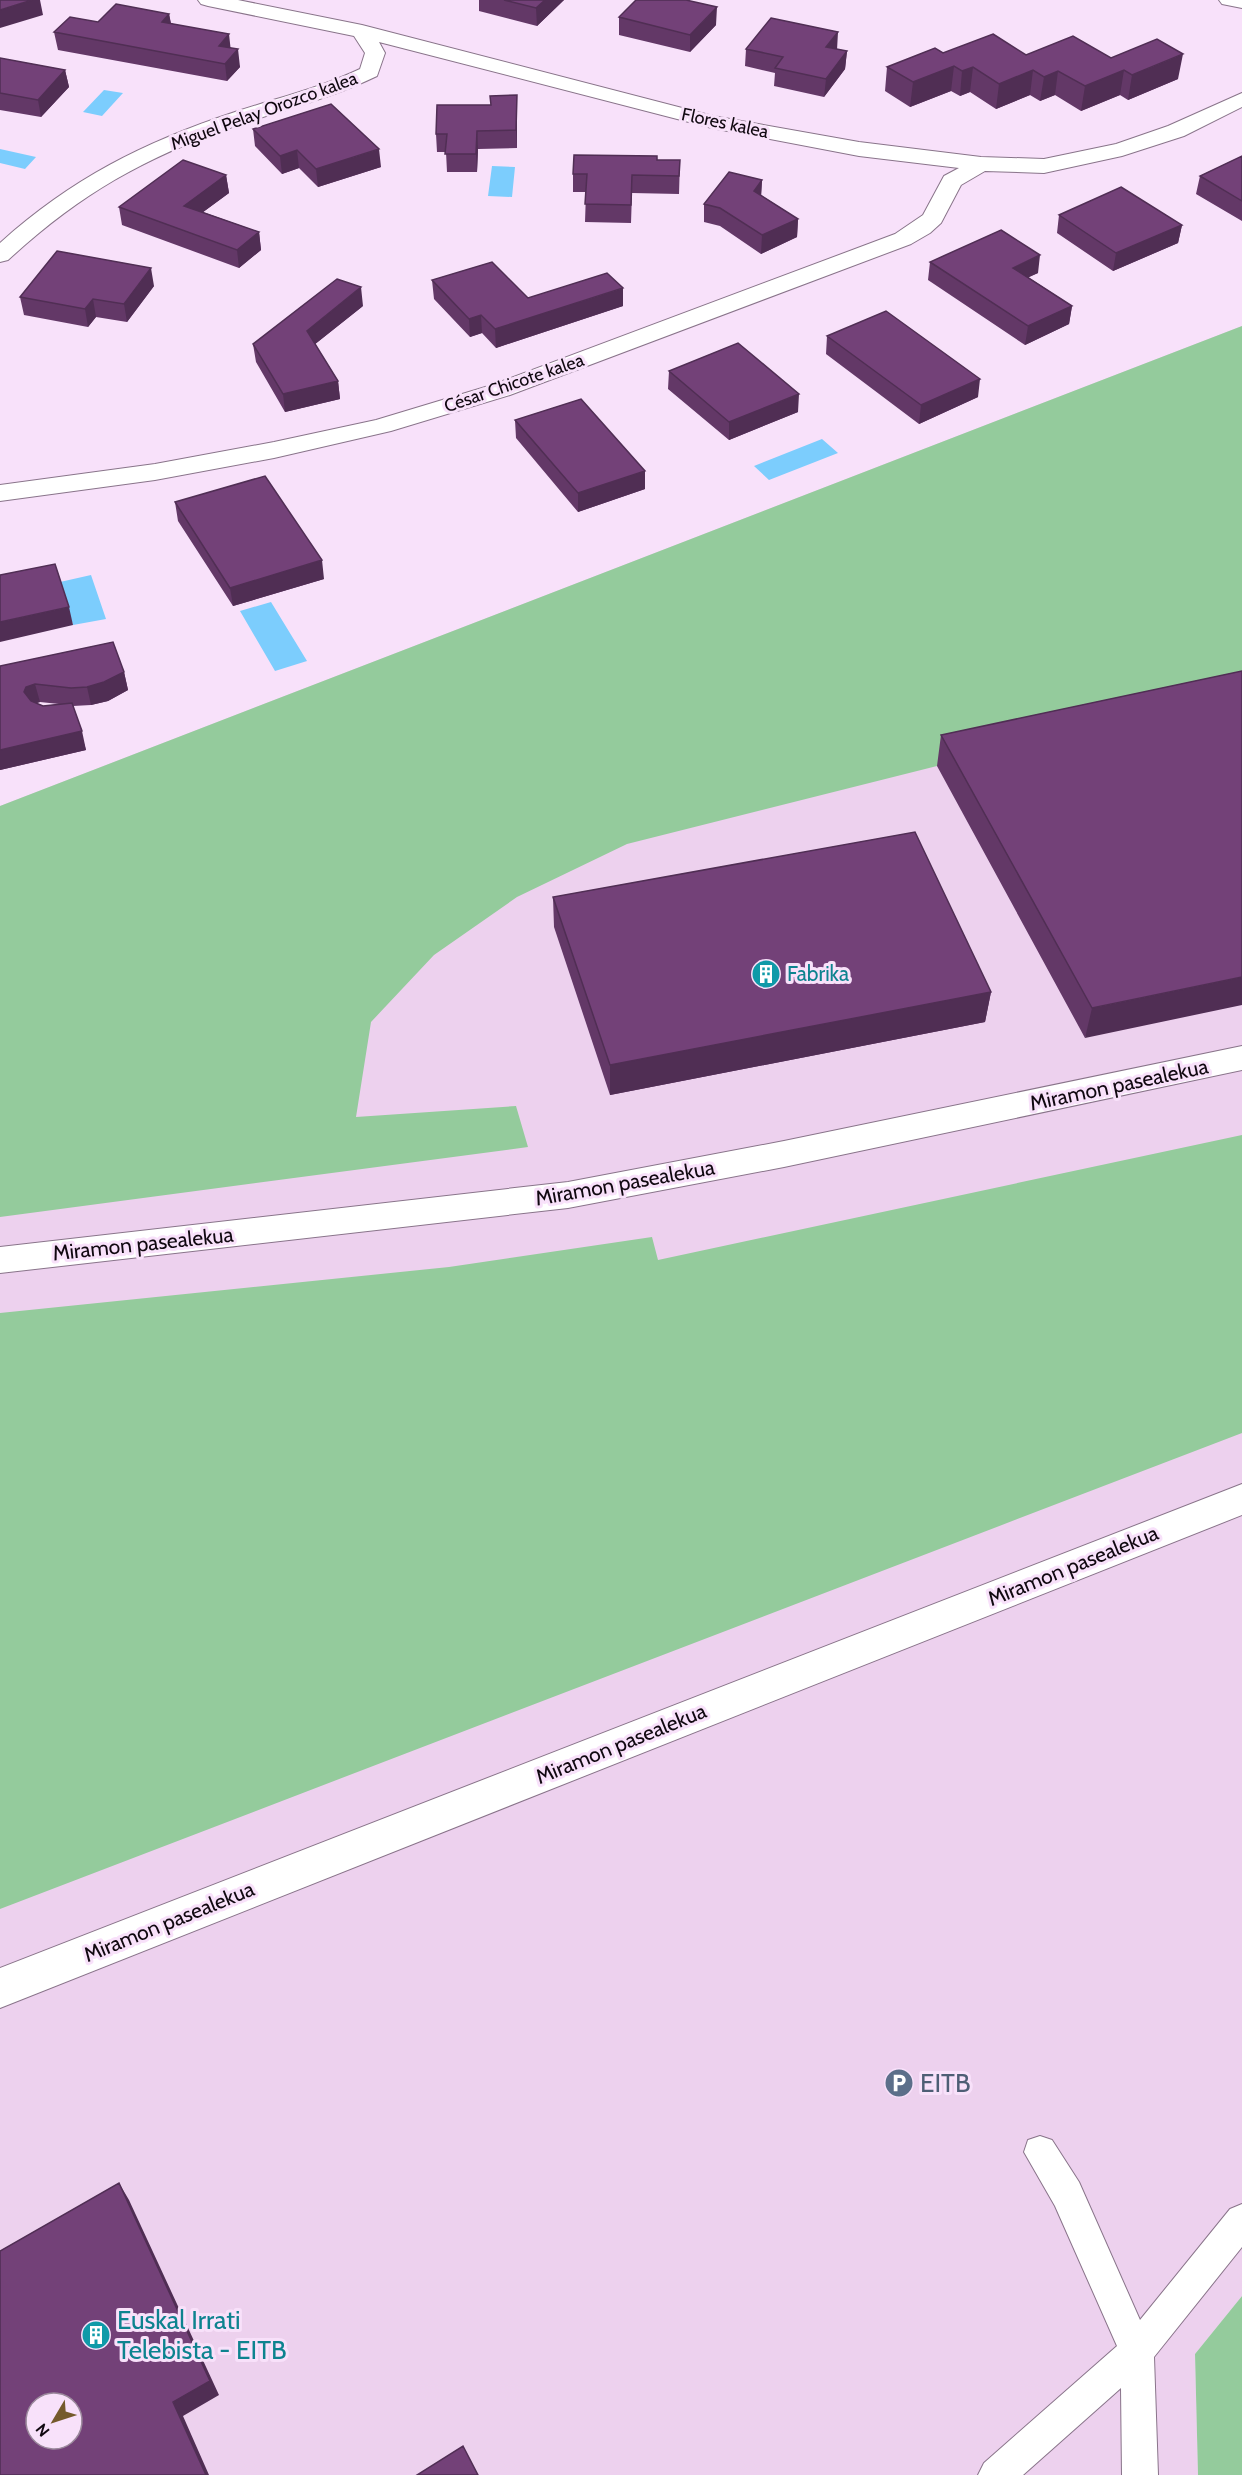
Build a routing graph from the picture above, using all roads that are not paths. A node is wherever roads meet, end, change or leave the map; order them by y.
1 (208, 0) edge
2 (1229, 0) edge
3 (1242, 2) edge
4 (362, 31) junction
5 (1242, 99) edge
6 (981, 164) junction
7 (0, 255) edge
8 (0, 494) edge
9 (1242, 1058) edge
10 (0, 1260) edge
11 (1242, 1499) edge
12 (0, 1988) edge
13 (1040, 2152) dead end
14 (1242, 2221) edge
15 (1137, 2351) junction
16 (996, 2475) edge
17 (1140, 2475) edge

1 - 4 street, Flores kalea
2 - 3 street
4 - 6 street, Flores kalea
4 - 7 street, Miguel Pelay Orozco kalea
5 - 6 street, Flores kalea
6 - 8 street, César Chicote kalea
9 - 10 street, Miramon pasealekua
11 - 12 street, Miramon pasealekua
13 - 15 lane
14 - 15 lane
15 - 16 lane
15 - 17 lane

